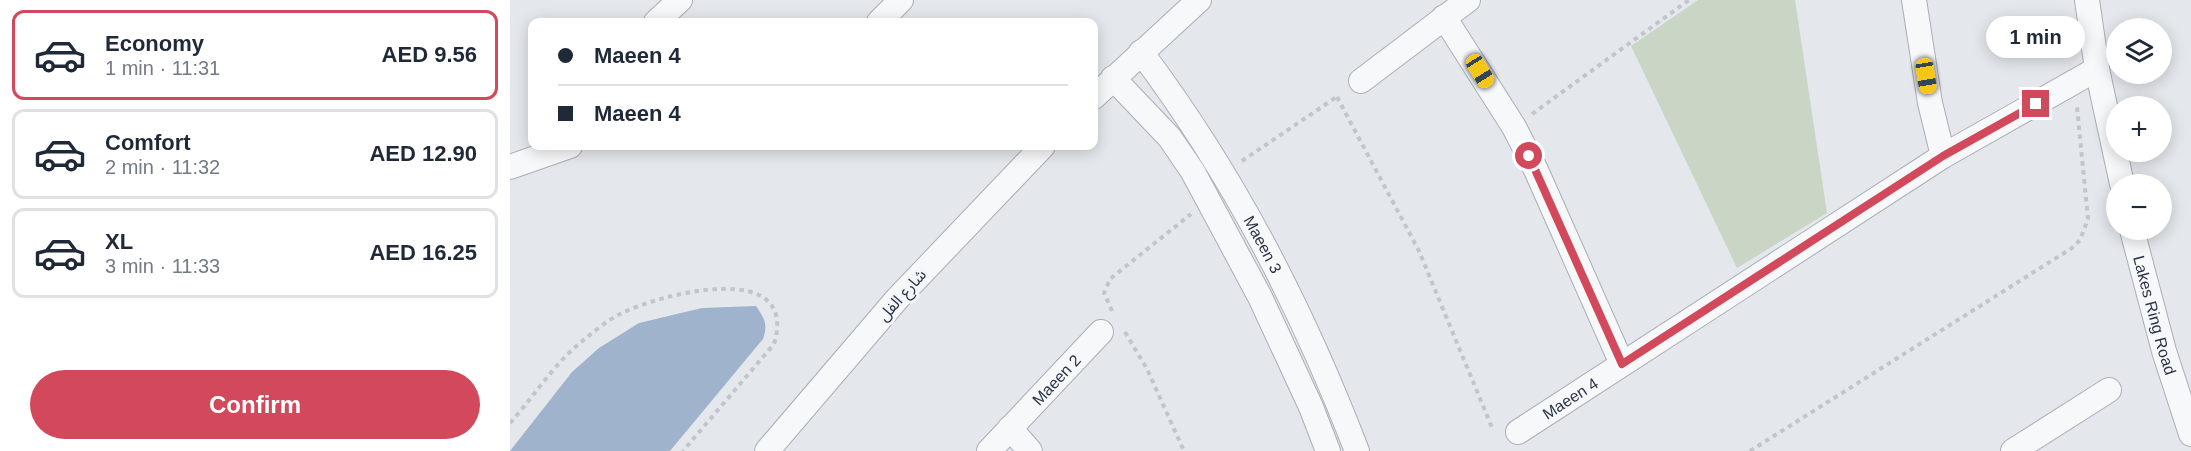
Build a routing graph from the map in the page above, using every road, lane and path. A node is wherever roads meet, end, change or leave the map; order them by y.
1 (680, 0) edge
2 (902, 0) edge
3 (1199, 0) edge
4 (1468, 0) edge
5 (1689, 0) edge
6 (1914, 0) edge
7 (2087, 0) edge
8 (1444, 17) junction
9 (660, 18) edge
10 (883, 18) edge
11 (1141, 52) junction
12 (2097, 69) junction
13 (1113, 78) junction
14 (1361, 81) joint
15 (2074, 82) junction
16 (1098, 93) edge
17 (1337, 98) junction
18 (1514, 127) junction
19 (528, 144) edge
20 (559, 150) edge
21 (1039, 150) edge
22 (1943, 156) junction
23 (510, 162) edge
24 (510, 167) edge
25 (1225, 172) junction
26 (2120, 174) edge
27 (1208, 200) junction
28 (2135, 240) edge
29 (1113, 325) junction
30 (1622, 364) junction
31 (2109, 390) dead end
32 (510, 423) edge
33 (1010, 428) junction
34 (2191, 434) edge
35 (1508, 437) joint
36 (683, 451) edge
37 (767, 451) edge
38 (989, 451) edge
39 (1030, 451) edge
40 (1184, 451) edge
41 (1328, 451) edge
42 (1357, 451) edge
43 (1750, 451) edge
44 (2013, 451) edge

1 - 9 street
2 - 10 street
3 - 11 street
4 - 8 street
5 - 18 path
6 - 22 street
7 - 12 street
8 - 14 street
8 - 18 street
11 - 13 street
11 - 25 street, Maeen 3
12 - 15 street, Maeen 4
12 - 26 street
13 - 16 street
13 - 27 street, Maeen 3
14 - 17 path
15 - 22 street, Maeen 4
15 - 43 path
17 - 25 path
17 - 35 path
18 - 30 street
19 - 23 street
20 - 24 street
21 - 37 street, شارع الفل
22 - 30 street, Maeen 4
25 - 42 street, Maeen 3
27 - 29 path
27 - 41 street, Maeen 3
28 - 34 street, Lakes Ring Road
29 - 33 street, Maeen 2
29 - 40 path
30 - 35 street, Maeen 4
31 - 44 street
32 - 36 path
33 - 38 street, Maeen 2
33 - 39 street

